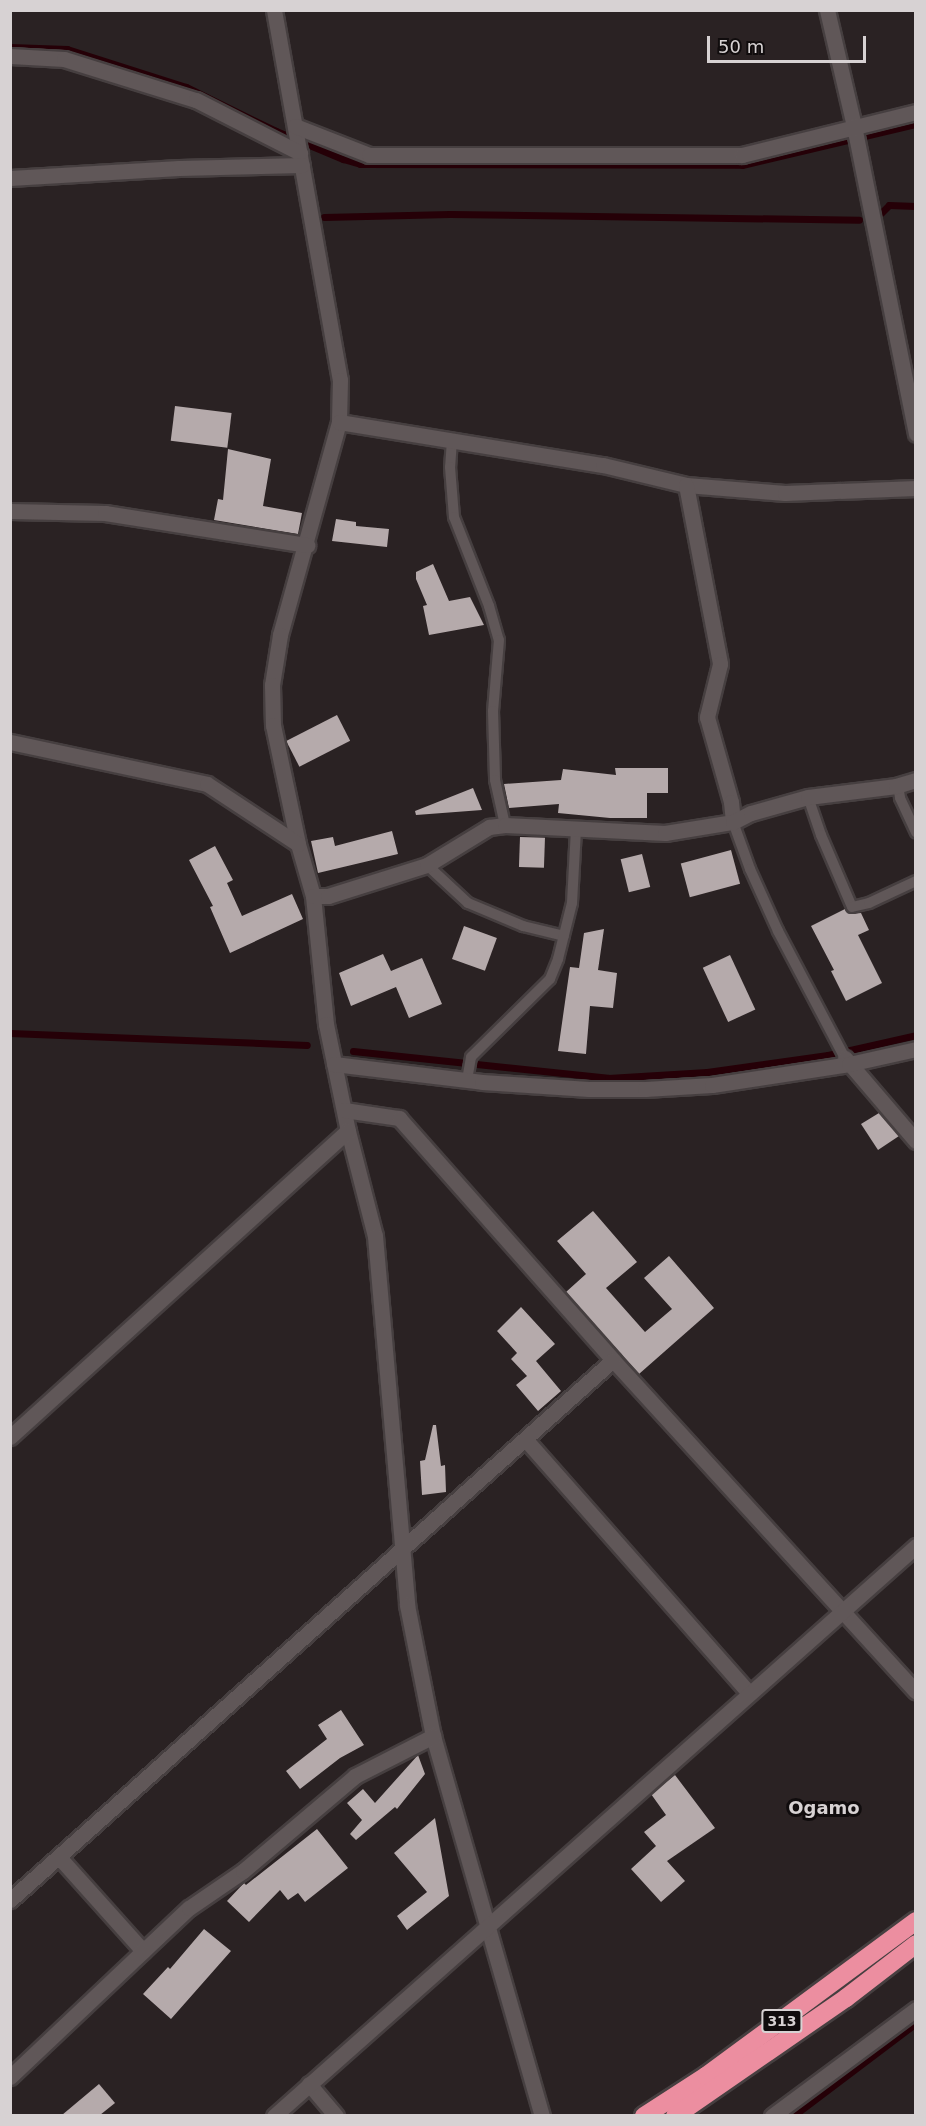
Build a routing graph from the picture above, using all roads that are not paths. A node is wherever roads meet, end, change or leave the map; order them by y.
1 (274, 10) edge
2 (827, 10) edge
3 (10, 56) edge
4 (915, 112) edge
5 (295, 126) junction
6 (854, 126) junction
7 (301, 159) junction
8 (10, 178) edge
9 (339, 422) junction
10 (915, 434) edge
11 (453, 440) junction
12 (686, 485) junction
13 (915, 488) edge
14 (10, 511) edge
15 (307, 545) junction
16 (10, 742) edge
17 (915, 780) edge
18 (898, 785) junction
19 (808, 797) junction
20 (733, 822) junction
21 (506, 825) junction
22 (576, 829) junction
23 (915, 833) edge
24 (298, 844) junction
25 (427, 865) junction
26 (915, 881) edge
27 (313, 896) junction
28 (564, 936) junction
29 (915, 1049) edge
30 (845, 1056) junction
31 (334, 1064) junction
32 (467, 1080) junction
33 (344, 1110) junction
34 (348, 1131) junction
35 (915, 1141) edge
36 (613, 1360) junction
37 (10, 1437) edge
38 (526, 1440) junction
39 (915, 1545) edge
40 (403, 1551) junction
41 (843, 1609) junction
42 (915, 1692) edge
43 (748, 1693) junction
44 (433, 1736) junction
45 (59, 1857) junction
46 (10, 1900) edge
47 (915, 1921) edge
48 (489, 1925) junction
49 (915, 1944) edge
50 (143, 1951) junction
51 (915, 2009) edge
52 (10, 2077) edge
53 (309, 2084) junction
54 (274, 2115) edge
55 (336, 2115) edge
56 (542, 2115) edge
57 (644, 2115) edge
58 (675, 2115) edge
59 (772, 2115) edge

1 - 5 street
2 - 6 street
3 - 7 street
4 - 6 street
5 - 6 street
5 - 7 street
6 - 10 street
7 - 8 street
7 - 9 street
9 - 11 street
9 - 15 street
11 - 12 street
11 - 21 lane
12 - 13 street
12 - 20 street
14 - 15 street
15 - 24 street
16 - 24 street
17 - 18 street
18 - 19 street
18 - 23 lane
19 - 20 street
19 - 26 lane
20 - 22 street
20 - 30 lane
21 - 22 street
21 - 25 street
22 - 28 lane
24 - 27 street
25 - 27 street
25 - 28 lane
27 - 31 street
28 - 32 lane
29 - 30 street
30 - 32 street
30 - 35 street
31 - 32 street
31 - 33 street
33 - 34 street
33 - 36 street
34 - 37 street
34 - 40 street
36 - 38 street
36 - 41 street
38 - 40 street
38 - 43 street
39 - 41 street
40 - 44 street
40 - 45 street
41 - 42 street
41 - 43 street
43 - 48 street
44 - 48 street
44 - 50 street
45 - 46 street
45 - 50 street
47 - 57 highway, 313
48 - 53 street
48 - 56 street
49 - 58 highway, 313
50 - 52 street
51 - 59 street
53 - 54 street
53 - 55 street

